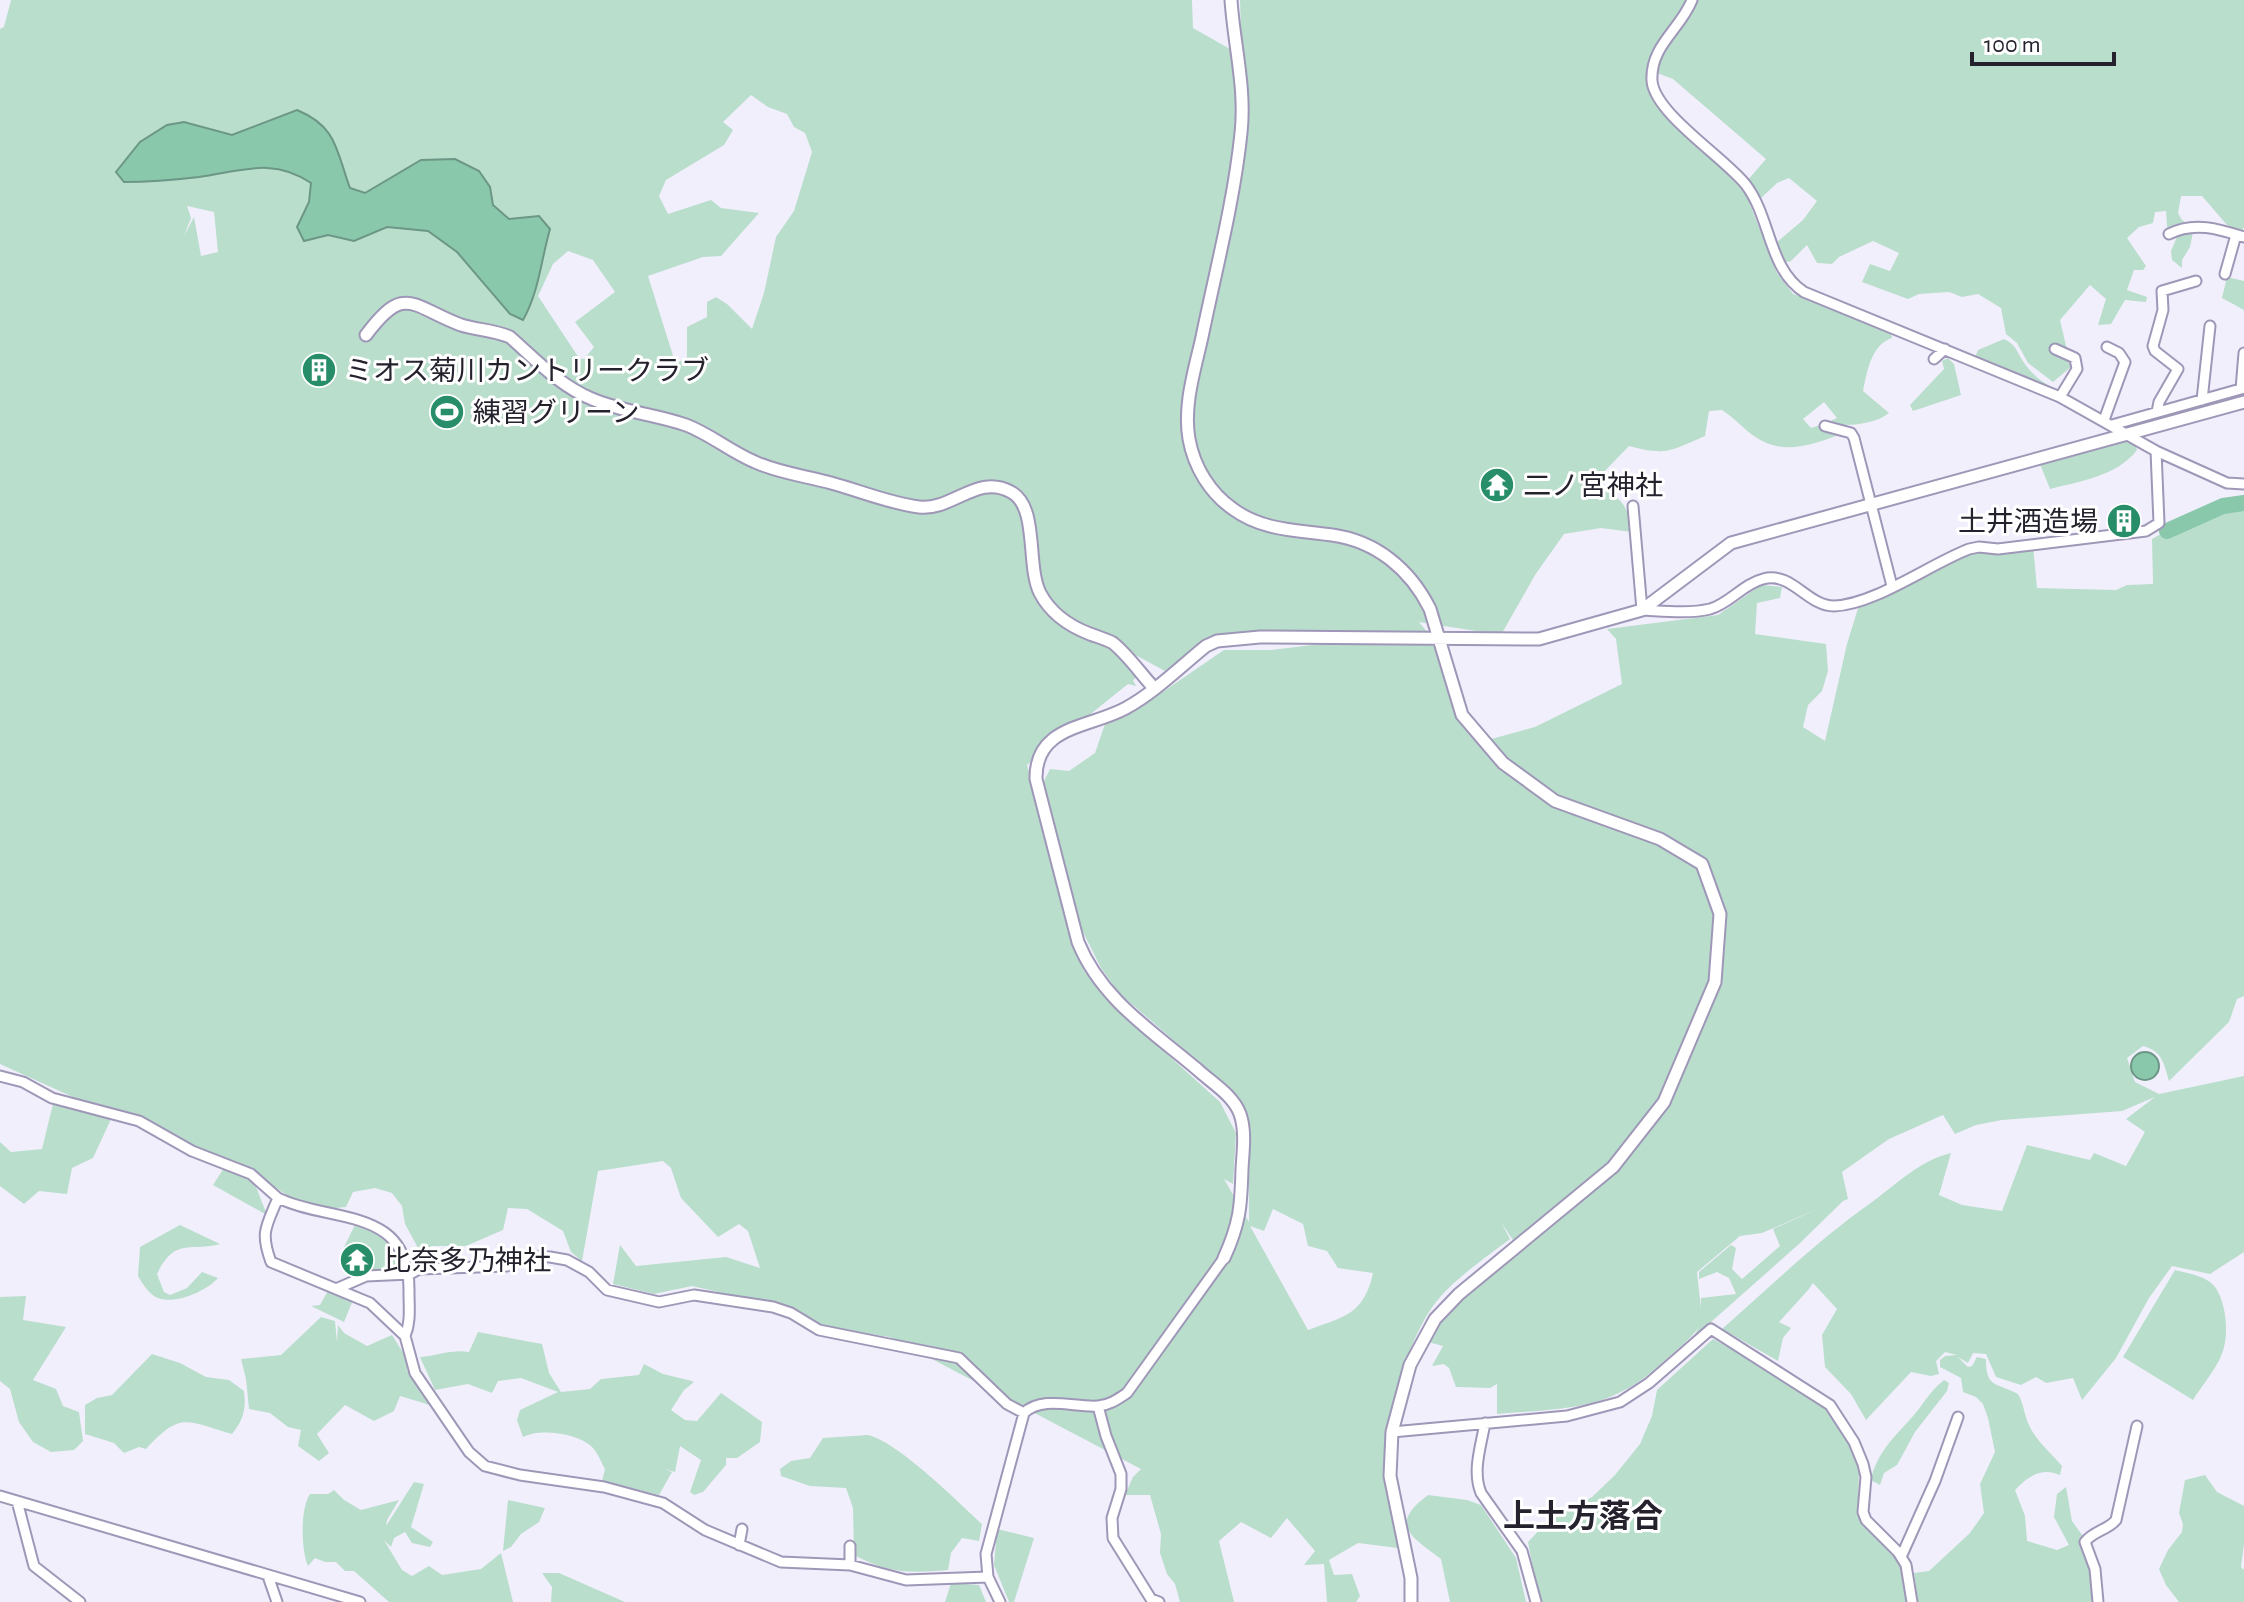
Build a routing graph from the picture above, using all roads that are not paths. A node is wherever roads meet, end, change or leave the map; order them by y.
1 (1231, 0) edge
2 (1692, 0) edge
3 (2169, 234) dead end
4 (2240, 236) edge
5 (2225, 274) dead end
6 (2196, 281) dead end
7 (2210, 326) dead end
8 (366, 335) dead end
9 (2107, 347) dead end
10 (1945, 349) junction
11 (2055, 349) dead end
12 (2244, 353) edge
13 (1934, 359) dead end
14 (2242, 388) edge
15 (2060, 397) junction
16 (2202, 400) junction
17 (2244, 402) edge
18 (2157, 412) junction
19 (2108, 422) junction
20 (1825, 426) dead end
21 (2127, 434) junction
22 (2156, 451) junction
23 (2244, 484) edge
24 (1871, 503) junction
25 (1633, 506) dead end
26 (1892, 586) junction
27 (1642, 610) junction
28 (1440, 637) junction
29 (1154, 688) junction
30 (0, 1076) edge
31 (278, 1198) junction
32 (1224, 1258) joint
33 (410, 1274) junction
34 (336, 1289) junction
35 (405, 1336) junction
36 (1098, 1406) junction
37 (1024, 1413) junction
38 (1958, 1417) dead end
39 (1485, 1423) junction
40 (2137, 1426) dead end
41 (1392, 1432) junction
42 (0, 1496) edge
43 (17, 1501) junction
44 (742, 1529) dead end
45 (739, 1545) junction
46 (850, 1546) dead end
47 (1901, 1557) junction
48 (850, 1565) junction
49 (268, 1576) junction
50 (988, 1577) junction
51 (1154, 1601) edge
52 (80, 1602) edge
53 (277, 1602) edge
54 (360, 1602) edge
55 (1000, 1602) edge
56 (1411, 1602) edge
57 (1536, 1602) edge
58 (1912, 1602) edge
59 (2098, 1602) edge

1 - 28 street
2 - 10 street
3 - 4 street
4 - 5 street
6 - 18 street
7 - 16 street
8 - 29 street
9 - 19 street
10 - 13 street
10 - 15 street
11 - 15 street
12 - 14 street
14 - 16 street
15 - 19 street
16 - 18 street
17 - 21 street
18 - 19 street
19 - 21 street
20 - 24 street
21 - 22 street
21 - 24 street
22 - 23 street
22 - 26 street
24 - 26 street
24 - 27 street
25 - 27 street
26 - 27 street
27 - 28 street
28 - 29 street
28 - 41 street
29 - 32 street
30 - 31 street
31 - 33 street
31 - 34 street
32 - 36 street
33 - 34 street
33 - 35 street
33 - 37 street
34 - 35 street
35 - 45 street
36 - 37 street
36 - 51 street
37 - 50 street
38 - 47 street
39 - 41 street
39 - 47 street
39 - 57 street
40 - 59 street
41 - 56 street
42 - 43 street
43 - 49 street
43 - 52 street
44 - 45 street
45 - 48 street
46 - 48 street
47 - 58 street
48 - 50 street
49 - 53 street
49 - 54 street
50 - 55 street

